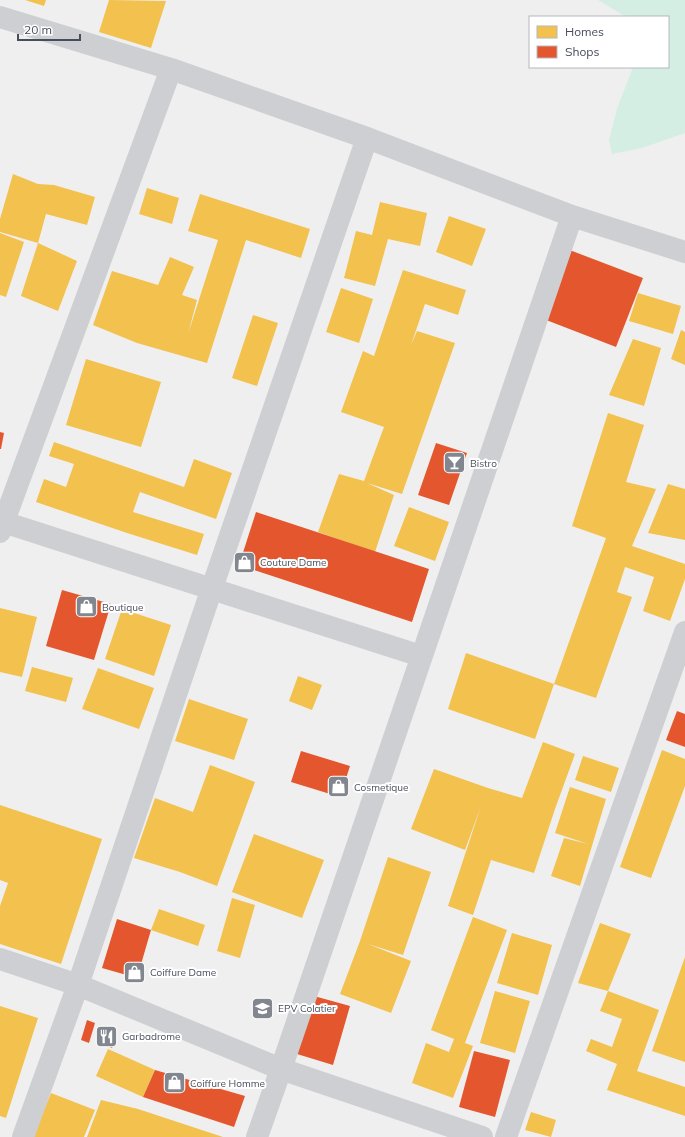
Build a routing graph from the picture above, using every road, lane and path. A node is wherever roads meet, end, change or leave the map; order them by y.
1 (0, 17) edge
2 (172, 69) junction
3 (367, 138) junction
4 (572, 216) junction
5 (685, 252) edge
6 (1, 525) edge
7 (212, 588) junction
8 (685, 632) edge
9 (421, 656) junction
10 (0, 959) edge
11 (78, 986) junction
12 (281, 1069) junction
13 (23, 1137) edge
14 (256, 1137) edge
15 (482, 1137) edge
16 (506, 1137) edge

1 - 2 street
2 - 3 street
2 - 6 street
3 - 4 street
3 - 7 street
4 - 5 street
4 - 9 street
6 - 7 street
7 - 9 street
7 - 11 street
8 - 16 street
9 - 12 street
10 - 11 street
11 - 12 street
11 - 13 street
12 - 14 street
12 - 15 street

